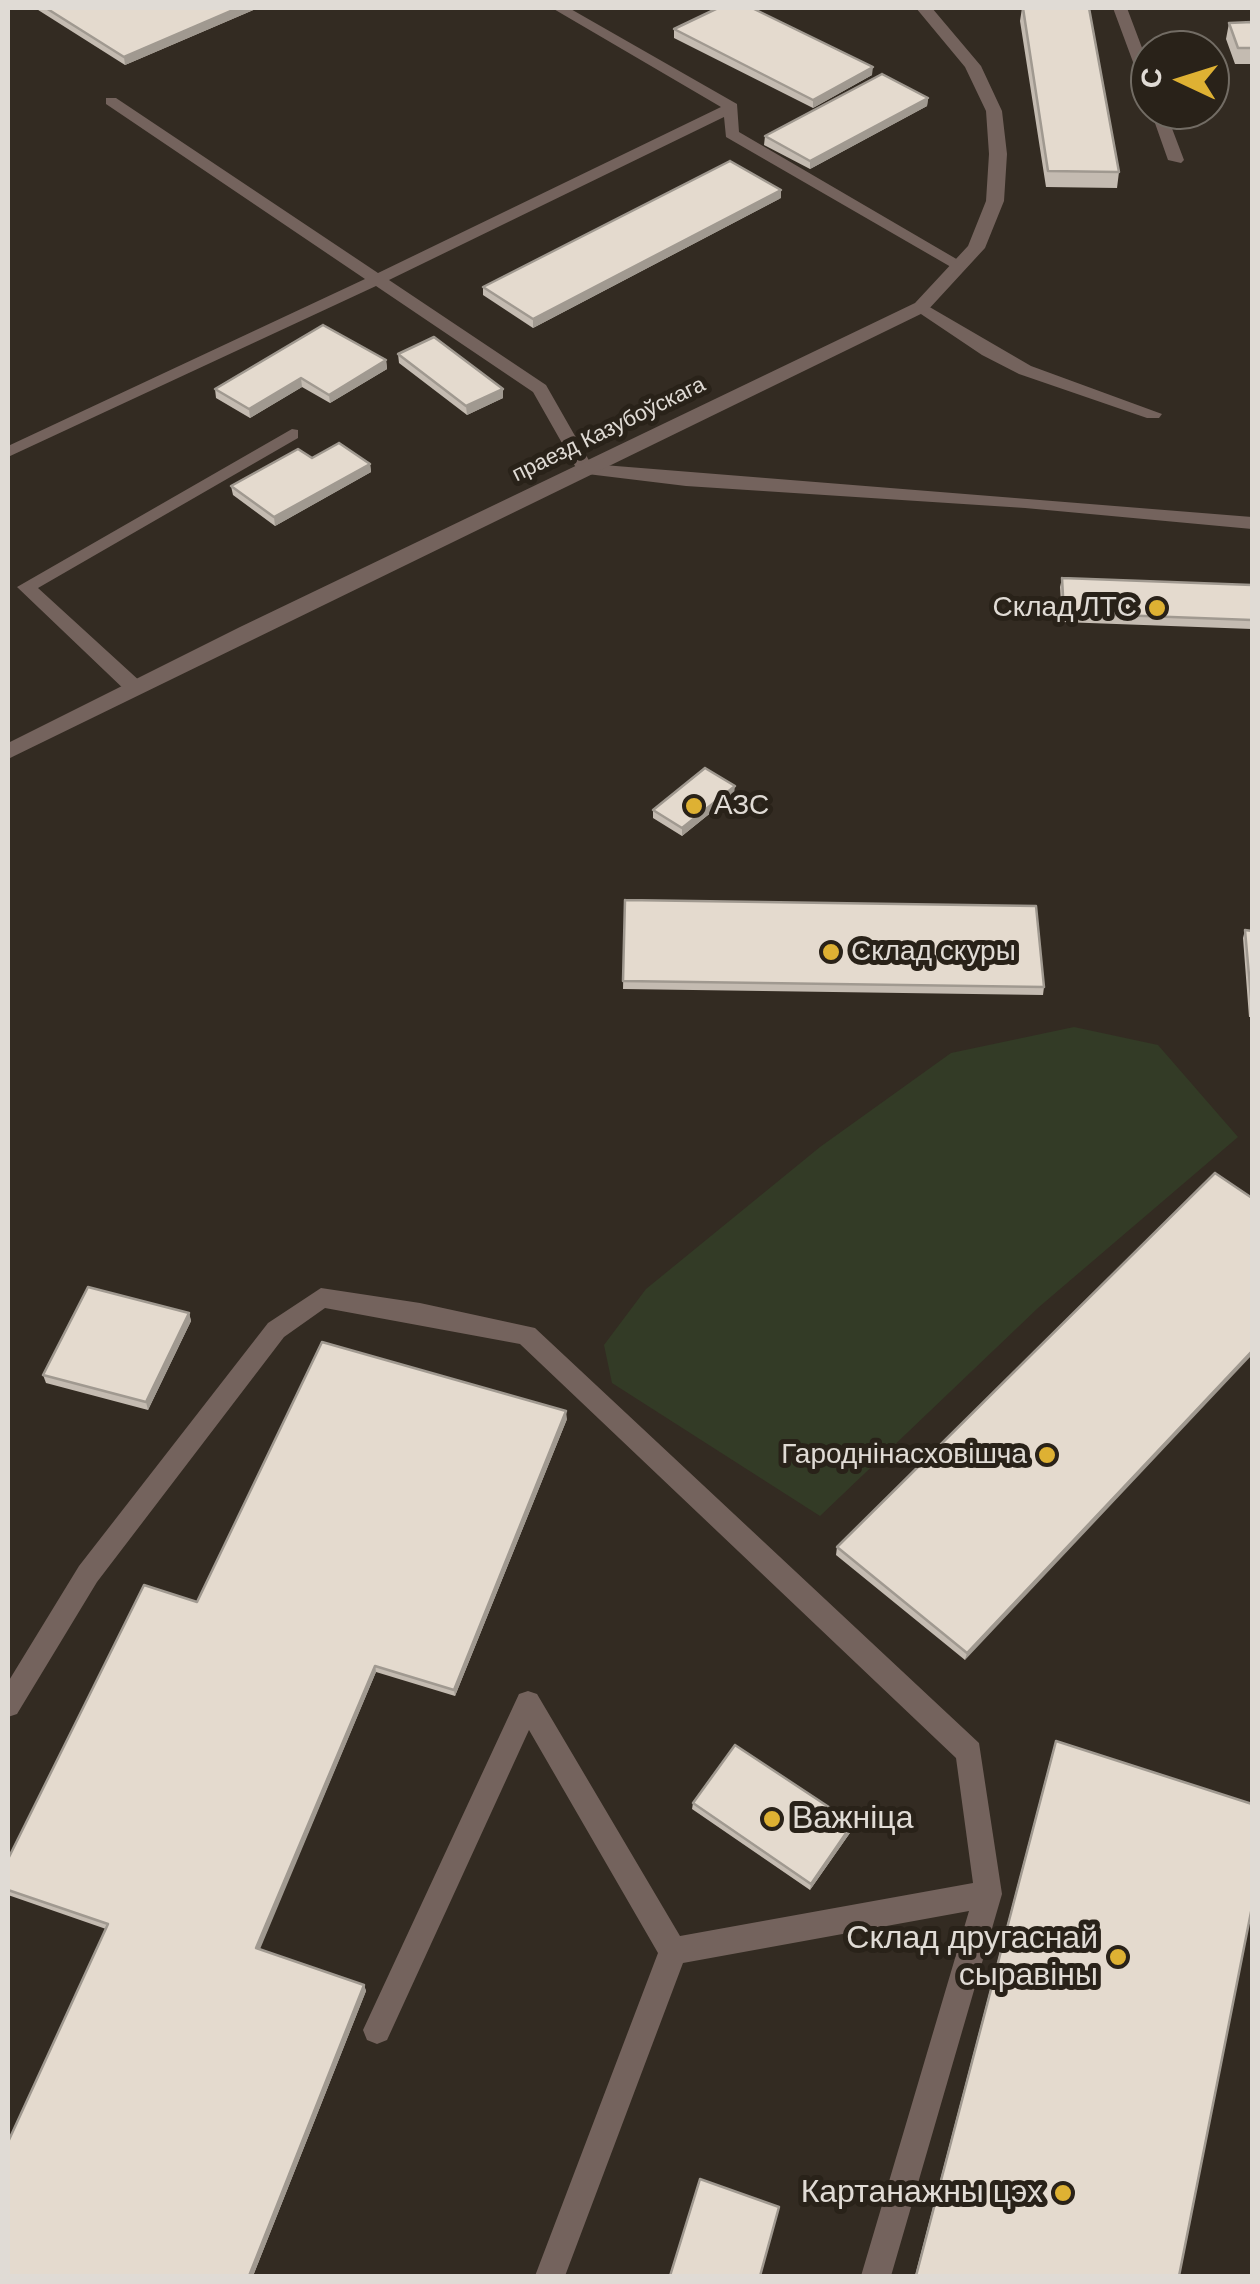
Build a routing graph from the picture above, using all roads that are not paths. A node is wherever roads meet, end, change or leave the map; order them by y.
1 (558, 8) edge
2 (924, 8) edge
3 (1120, 8) edge
4 (1130, 35) edge
5 (111, 100) dead end
6 (732, 107) junction
7 (1165, 130) edge
8 (1176, 160) dead end
9 (957, 264) junction
10 (379, 280) junction
11 (921, 307) junction
12 (1154, 414) dead end
13 (292, 434) dead end
14 (8, 452) edge
15 (585, 469) junction
16 (1252, 523) edge
17 (135, 688) junction
18 (8, 752) edge
19 (8, 1704) edge
20 (988, 1894) junction
21 (673, 1951) junction
22 (378, 2030) dead end
23 (550, 2276) edge
24 (876, 2276) edge

1 - 6 lane
2 - 9 street, праезд Казубоўскага
3 - 4 lane
5 - 10 lane
6 - 9 lane
6 - 10 lane
7 - 8 lane
9 - 11 street, праезд Казубоўскага
10 - 14 lane
10 - 15 lane
11 - 12 lane
11 - 15 street, праезд Казубоўскага
13 - 17 lane
15 - 16 lane
15 - 17 street, праезд Казубоўскага
17 - 18 street, праезд Казубоўскага
19 - 20 lane
20 - 21 lane
20 - 24 lane
21 - 22 lane
21 - 23 lane

